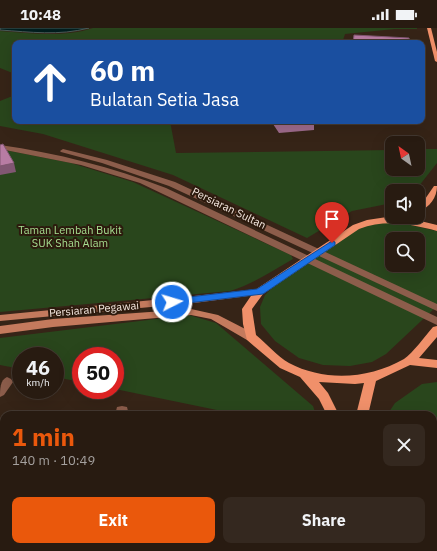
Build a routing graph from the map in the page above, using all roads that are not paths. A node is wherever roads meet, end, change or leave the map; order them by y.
1 (429, 28) edge
2 (433, 45) junction
3 (437, 50) edge
4 (437, 61) edge
5 (0, 142) edge
6 (0, 147) edge
7 (437, 188) edge
8 (425, 205) edge
9 (385, 219) edge
10 (420, 224) edge
11 (437, 228) edge
12 (259, 292) junction
13 (437, 308) edge
14 (0, 318) edge
15 (437, 321) edge
16 (0, 330) edge
17 (437, 330) edge
18 (251, 337) junction
19 (408, 361) junction
20 (437, 364) edge
21 (304, 374) junction
22 (371, 378) junction
23 (331, 411) edge
24 (363, 411) edge

1 - 2 main road
2 - 3 main road
2 - 4 main road
5 - 13 street, Persiaran Sultan
6 - 15 street, Persiaran Sultan
7 - 8 main road
9 - 12 main road
10 - 11 main road
12 - 14 main road, Persiaran Pegawai
12 - 18 main road
16 - 18 main road, Persiaran Pegawai
17 - 19 main road
18 - 21 main road
19 - 20 main road
19 - 22 main road
21 - 22 main road
21 - 23 main road
22 - 24 main road

